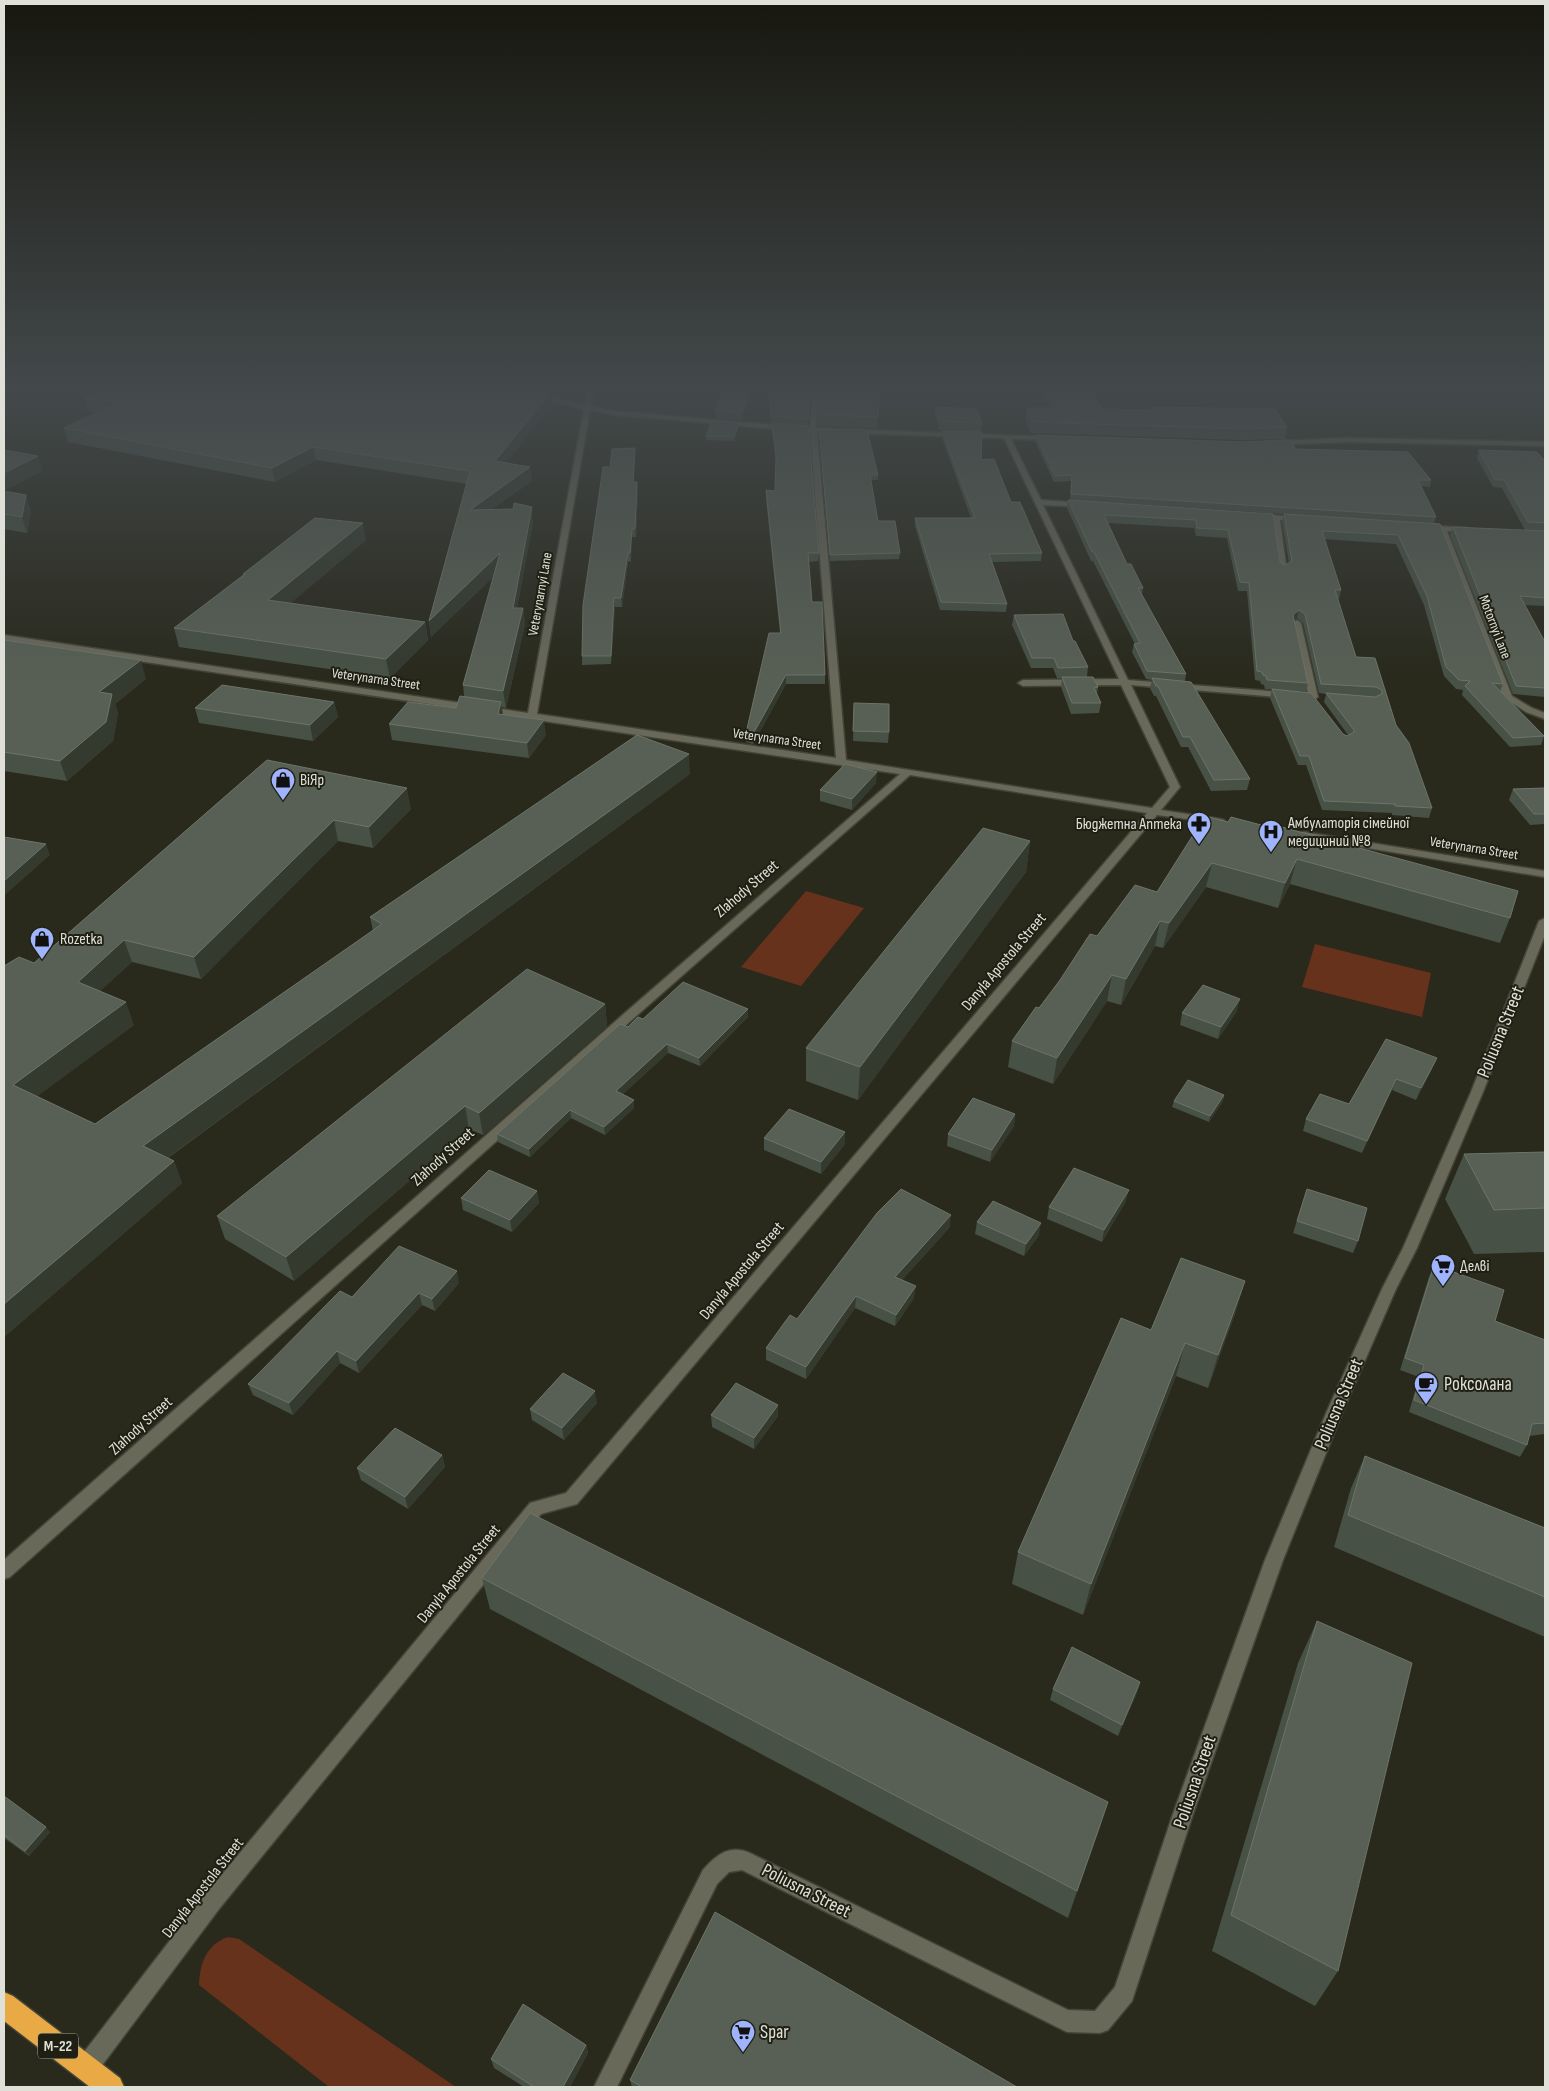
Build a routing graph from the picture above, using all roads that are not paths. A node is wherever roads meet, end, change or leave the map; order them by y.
1 (573, 487) edge
2 (818, 487) edge
3 (1030, 487) edge
4 (1037, 502) junction
5 (1097, 506) edge
6 (1246, 515) edge
7 (1276, 517) junction
8 (1305, 519) edge
9 (1412, 526) edge
10 (1442, 528) junction
11 (1479, 530) edge
12 (1284, 570) edge
13 (1297, 623) edge
14 (4, 638) edge
15 (1124, 682) junction
16 (1023, 683) dead end
17 (532, 716) junction
18 (1545, 716) edge
19 (842, 762) junction
20 (908, 772) junction
21 (1154, 811) junction
22 (1233, 824) edge
23 (1291, 833) edge
24 (1545, 874) edge
25 (1545, 921) edge
26 (4, 1571) edge
27 (4, 2005) edge
28 (86, 2068) junction
29 (112, 2087) edge
30 (605, 2087) edge

1 - 17 street, Veterynarnyi Lane
2 - 19 street
3 - 4 street, Danyla Apostola Street
4 - 5 street
4 - 15 street, Danyla Apostola Street
6 - 7 street
7 - 8 street
7 - 12 street
9 - 10 street
10 - 11 street
10 - 18 street, Motornyi Lane
13 - 15 street
14 - 17 street, Veterynarna Street
15 - 16 street
15 - 21 street, Danyla Apostola Street
17 - 19 street, Veterynarna Street
19 - 20 street, Veterynarna Street
20 - 21 street, Veterynarna Street
20 - 26 street, Zlahody Street
21 - 22 street, Veterynarna Street
21 - 28 street, Danyla Apostola Street
23 - 24 street, Veterynarna Street
25 - 30 street, Poliusna Street
27 - 28 highway, М-22
28 - 29 highway, М-22

